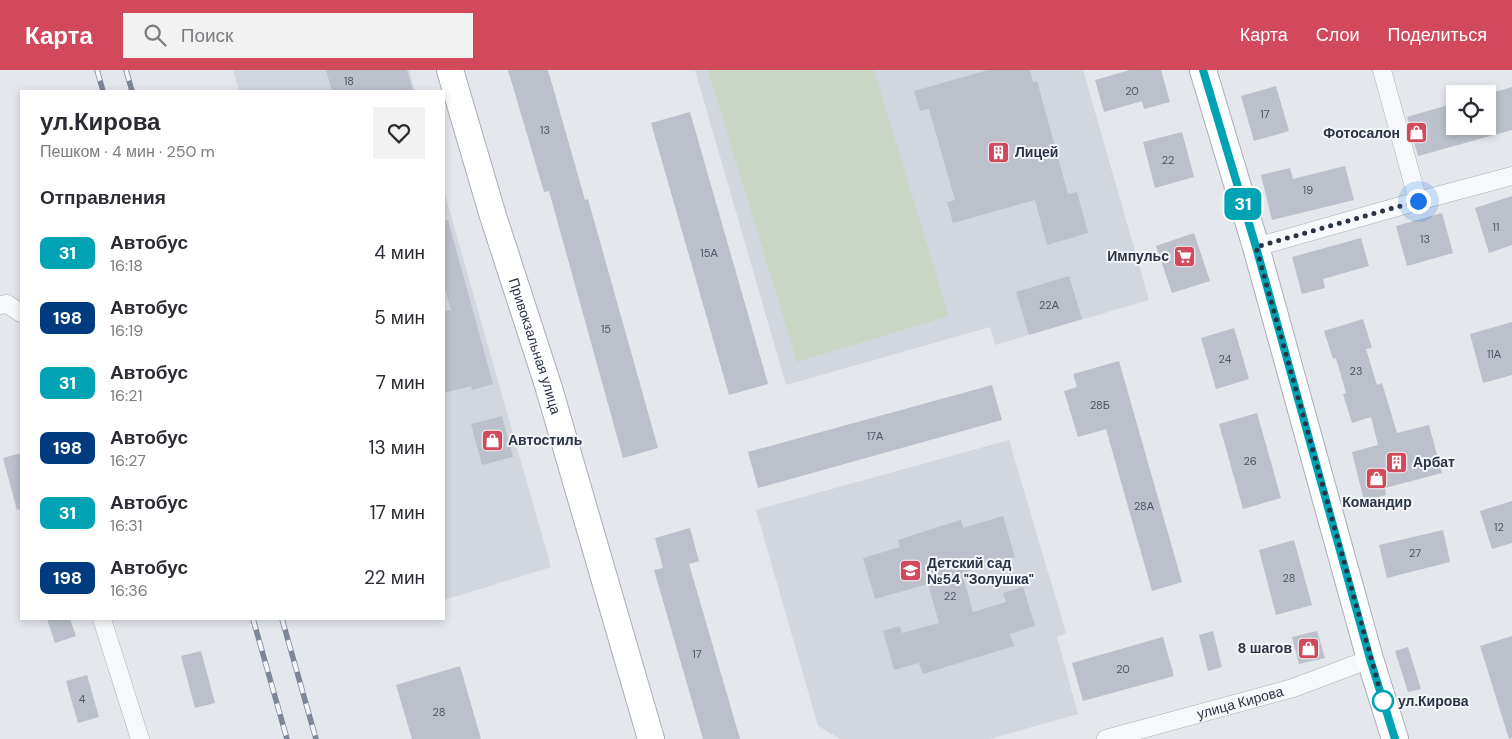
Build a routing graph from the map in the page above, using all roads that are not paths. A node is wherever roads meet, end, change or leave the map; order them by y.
1 (450, 70) edge
2 (1203, 70) edge
3 (1382, 70) edge
4 (1512, 176) edge
5 (1418, 201) junction
6 (1256, 247) junction
7 (0, 305) edge
8 (20, 312) edge
9 (102, 620) edge
10 (1370, 659) junction
11 (140, 739) edge
12 (650, 739) edge
13 (1106, 739) edge
14 (1395, 739) edge

1 - 12 street, Привокзальная улица
2 - 6 street
3 - 5 street
4 - 5 street
5 - 6 street
6 - 10 street
7 - 8 street
9 - 11 street
10 - 13 street, улица Кирова
10 - 14 street

